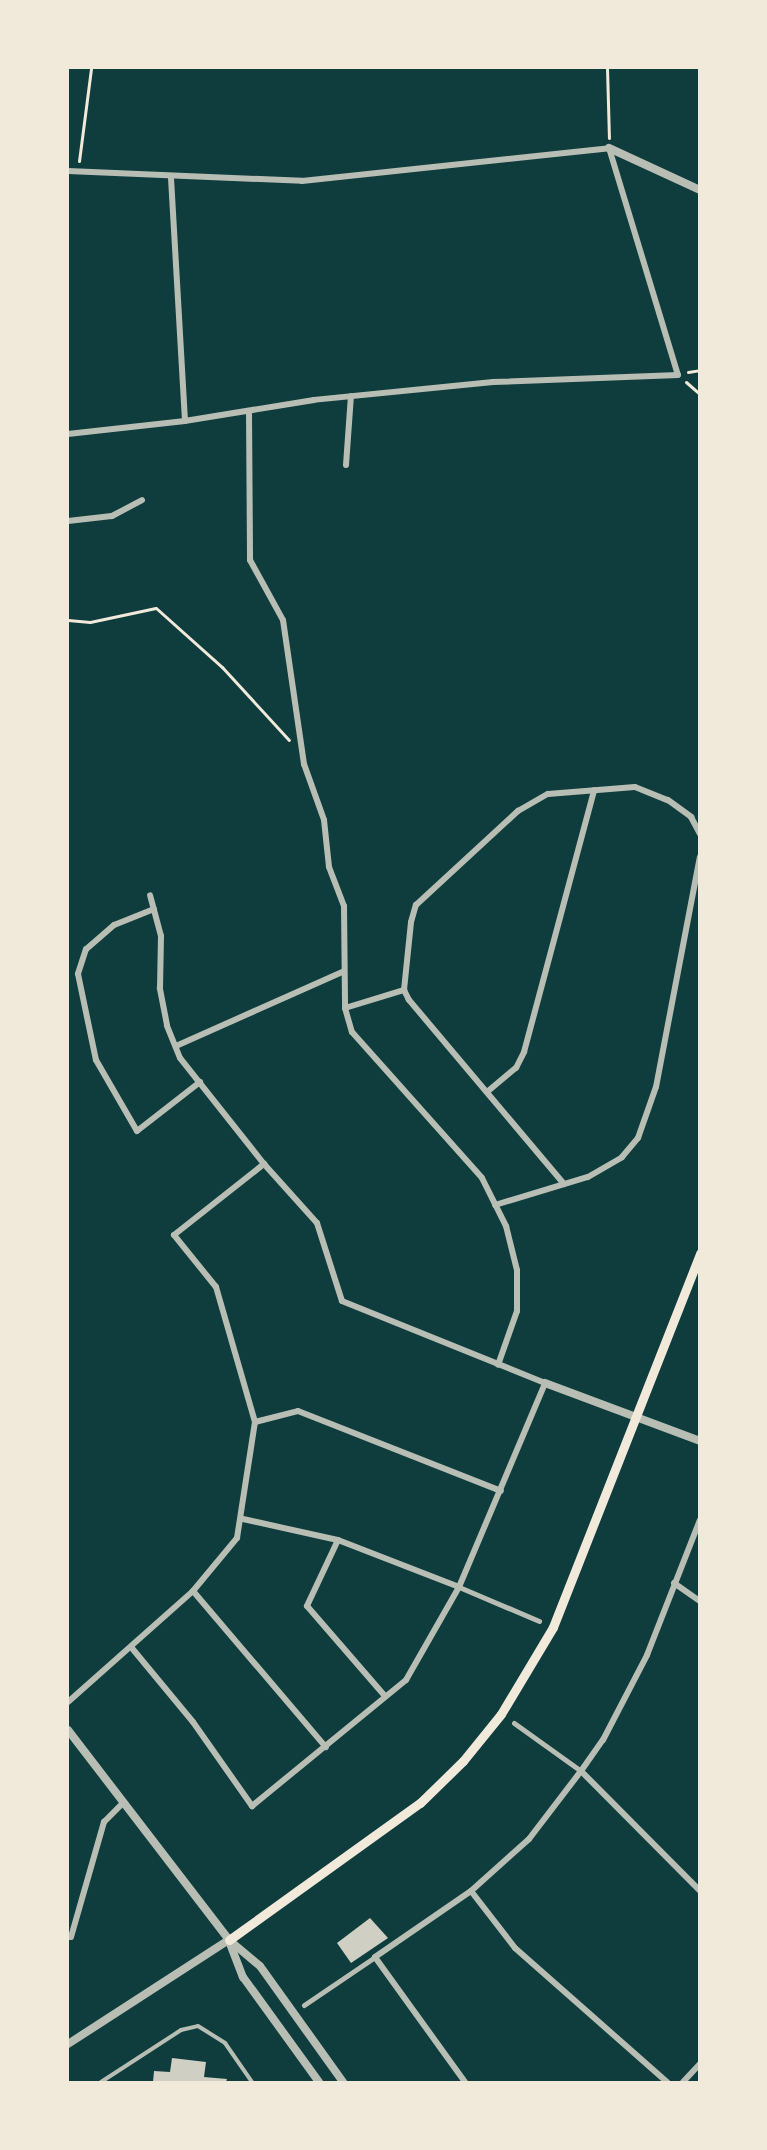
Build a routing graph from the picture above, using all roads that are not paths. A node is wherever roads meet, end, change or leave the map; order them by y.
1 (609, 148) junction
2 (68, 171) edge
3 (171, 178) junction
4 (699, 190) edge
5 (351, 396) junction
6 (249, 411) junction
7 (185, 421) junction
8 (68, 434) edge
9 (346, 465) dead end
10 (142, 500) dead end
11 (68, 521) edge
12 (594, 790) junction
13 (699, 834) edge
14 (699, 857) edge
15 (150, 895) dead end
16 (154, 909) junction
17 (342, 972) junction
18 (404, 990) junction
19 (345, 1008) junction
20 (176, 1046) junction
21 (200, 1082) junction
22 (487, 1092) junction
23 (264, 1164) junction
24 (564, 1184) junction
25 (495, 1205) junction
26 (699, 1253) edge
27 (498, 1365) junction
28 (545, 1383) junction
29 (636, 1417) junction
30 (255, 1422) junction
31 (699, 1442) edge
32 (501, 1491) junction
33 (243, 1519) junction
34 (699, 1520) edge
35 (338, 1540) junction
36 (674, 1583) junction
37 (459, 1587) junction
38 (193, 1591) junction
39 (699, 1601) edge
40 (539, 1621) dead end
41 (131, 1647) junction
42 (385, 1696) junction
43 (68, 1702) edge
44 (514, 1723) dead end
45 (68, 1730) edge
46 (326, 1747) junction
47 (581, 1771) junction
48 (124, 1802) junction
49 (471, 1891) junction
50 (699, 1891) edge
51 (68, 1936) edge
52 (229, 1940) junction
53 (375, 1957) junction
54 (304, 2005) dead end
55 (68, 2044) edge
56 (699, 2064) edge
57 (101, 2082) edge
58 (252, 2082) edge
59 (319, 2082) edge
60 (343, 2082) edge
61 (465, 2082) edge
62 (667, 2082) edge
63 (683, 2082) edge

1 - 3 street
1 - 4 street
1 - 5 street
2 - 3 street
3 - 7 street
5 - 6 street
5 - 9 street
6 - 7 street
6 - 17 street
7 - 8 street
10 - 11 street
12 - 13 street
12 - 18 street
12 - 22 street
14 - 24 street
15 - 16 street
16 - 20 street
16 - 21 street
17 - 19 street
17 - 20 street
18 - 19 street
18 - 22 street
19 - 25 street
20 - 21 street
21 - 23 street
22 - 24 street
23 - 27 street
23 - 30 street
24 - 25 street
25 - 27 street
26 - 29 main road
27 - 28 street
28 - 29 street
28 - 32 street
29 - 31 street
29 - 52 main road
30 - 32 street
30 - 33 street
32 - 37 street
33 - 35 street
33 - 38 street
34 - 36 street
35 - 37 street
35 - 42 street
36 - 39 street
36 - 47 street
37 - 40 street
37 - 42 street
38 - 41 street
38 - 46 street
41 - 43 street
41 - 46 street
42 - 46 street
44 - 47 street
45 - 48 street
47 - 49 street
47 - 50 street
48 - 51 street
48 - 52 street
49 - 53 street
49 - 62 street
52 - 55 street
52 - 59 street
52 - 60 street
53 - 54 street
53 - 61 street
56 - 63 street
57 - 58 lane

